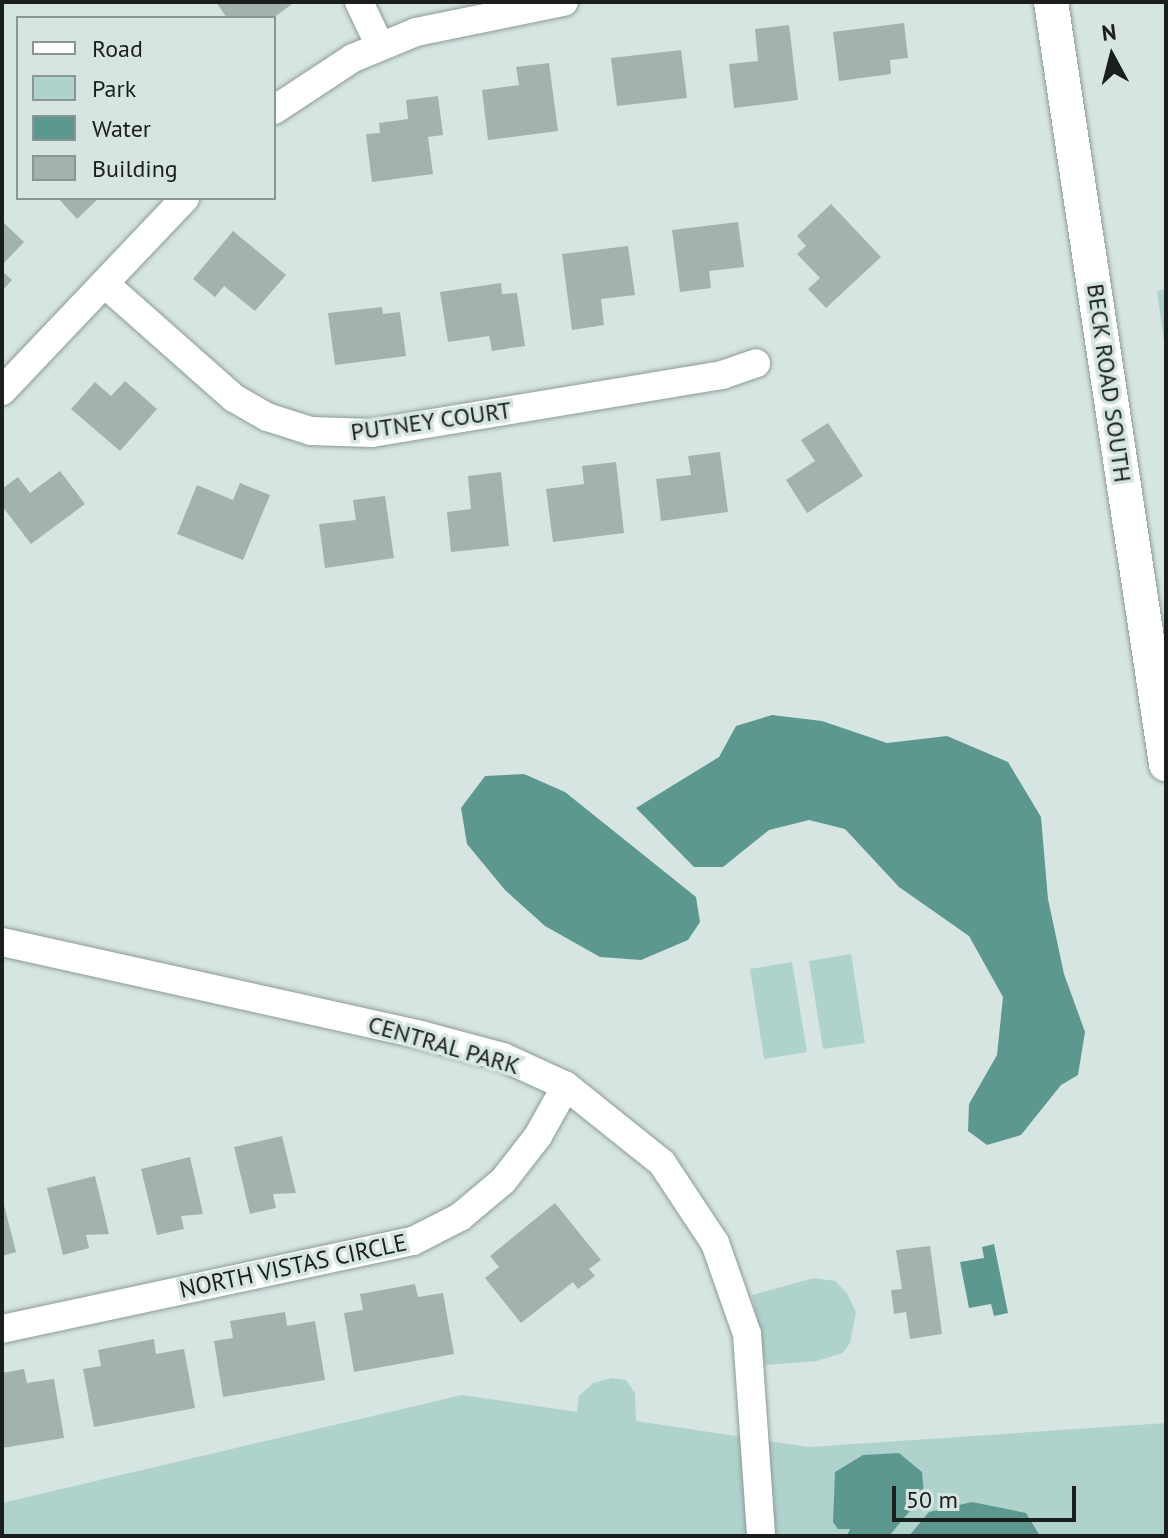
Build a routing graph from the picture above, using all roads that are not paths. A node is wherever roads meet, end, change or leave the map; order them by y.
1 (359, 2) edge
2 (564, 2) edge
3 (1051, 2) edge
4 (380, 46) junction
5 (276, 109) edge
6 (183, 200) edge
7 (105, 284) junction
8 (756, 363) dead end
9 (2, 391) edge
10 (1166, 764) edge
11 (2, 942) edge
12 (566, 1086) junction
13 (2, 1329) edge
14 (761, 1536) edge

1 - 4 street
2 - 4 street
3 - 10 main road, BECK ROAD SOUTH
4 - 5 street
6 - 7 street
7 - 8 street, PUTNEY COURT
7 - 9 street
11 - 12 street, CENTRAL PARK
12 - 13 street, NORTH VISTAS CIRCLE
12 - 14 street, CENTRAL PARK

